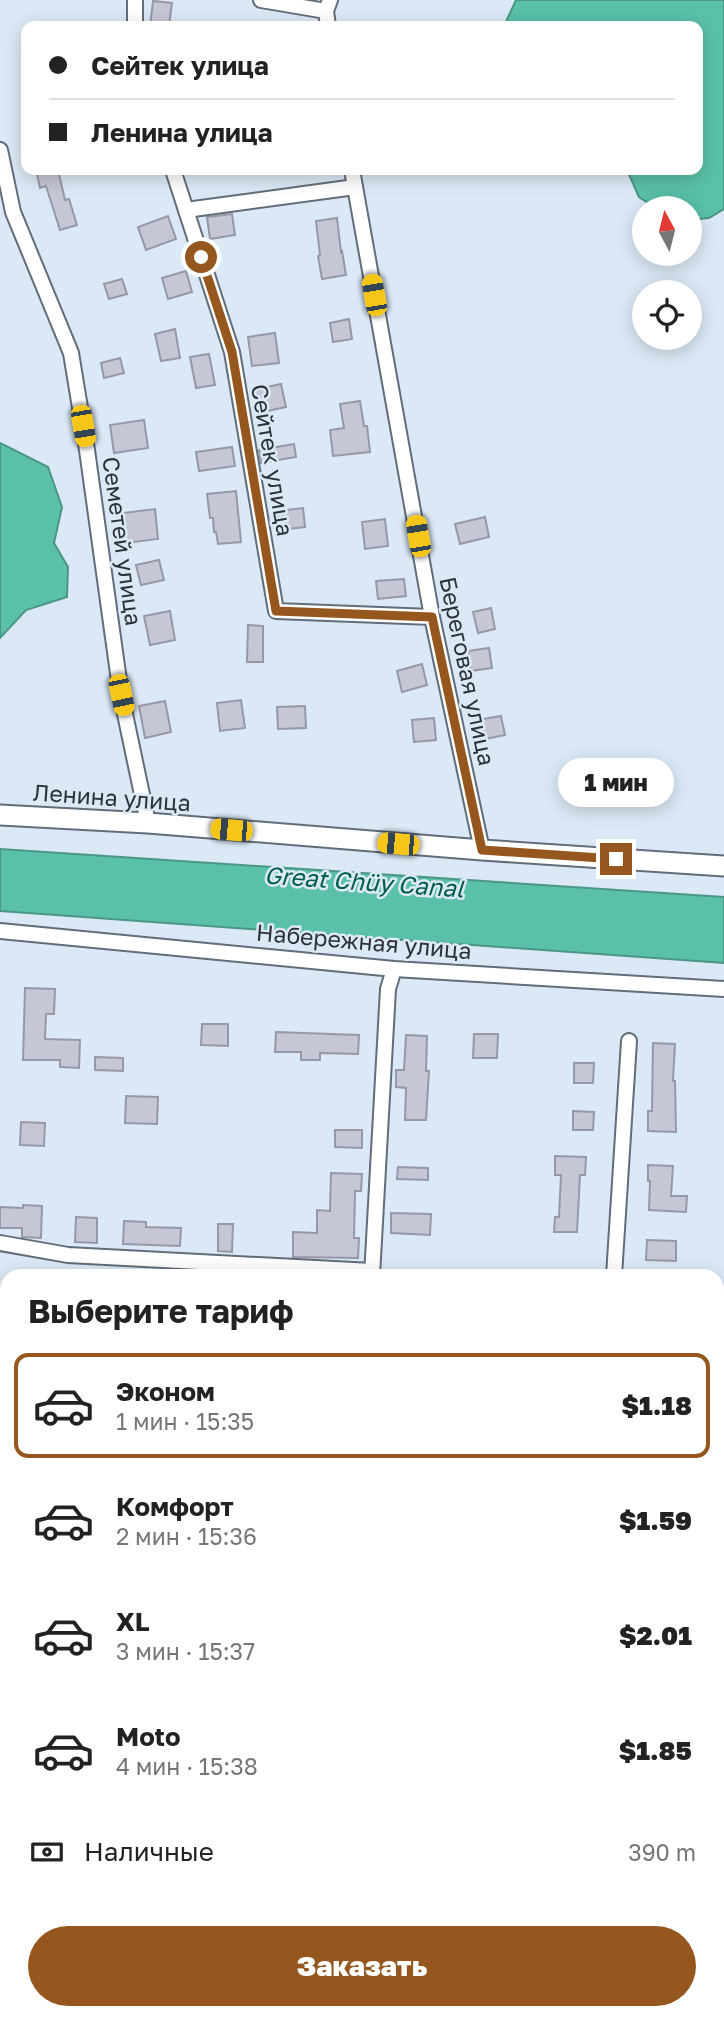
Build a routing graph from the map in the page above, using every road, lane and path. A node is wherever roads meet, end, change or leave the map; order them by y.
1 (135, 0) edge
2 (261, 0) edge
3 (328, 6) edge
4 (135, 21) edge
5 (0, 150) edge
6 (175, 175) edge
7 (353, 175) edge
8 (355, 187) junction
9 (186, 210) junction
10 (432, 617) junction
11 (0, 815) edge
12 (148, 823) junction
13 (482, 850) junction
14 (724, 866) edge
15 (0, 931) edge
16 (394, 969) junction
17 (724, 989) edge
18 (629, 1041) dead end
19 (0, 1243) edge
20 (304, 1269) edge
21 (372, 1269) edge
22 (614, 1269) edge

1 - 4 street
2 - 3 street
5 - 12 street, Семетей улица
6 - 9 street, Сейтек улица
7 - 8 street, Береговая улица
8 - 9 street
8 - 10 street, Береговая улица
9 - 10 street, Сейтек улица
10 - 13 street, Береговая улица
11 - 12 street, Ленина улица
12 - 13 street, Ленина улица
13 - 14 street, Ленина улица
15 - 16 street, Набережная улица
16 - 17 street, Набережная улица
16 - 21 street
18 - 22 street
19 - 20 street

